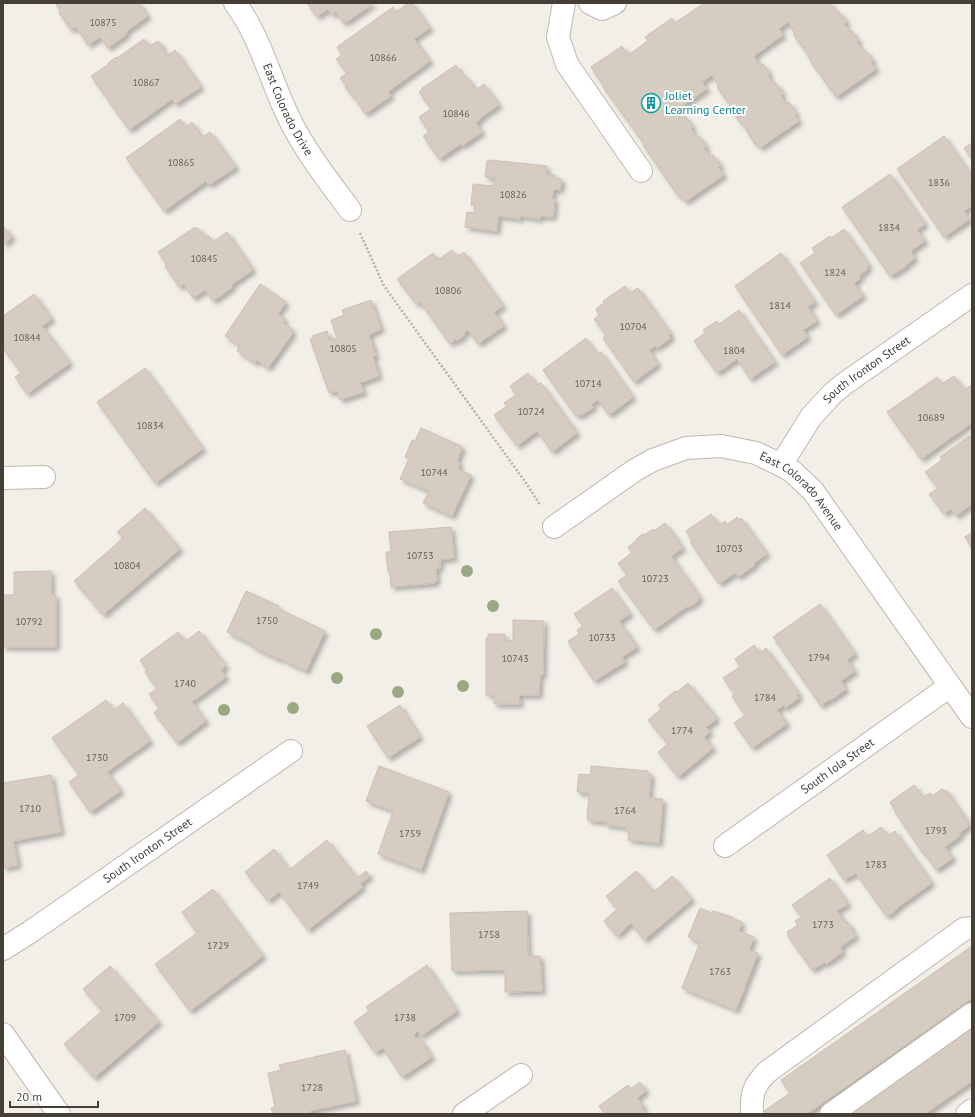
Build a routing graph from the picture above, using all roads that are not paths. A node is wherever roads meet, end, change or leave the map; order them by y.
1 (235, 3) edge
2 (564, 3) edge
3 (590, 3) edge
4 (615, 3) edge
5 (641, 172) dead end
6 (350, 210) road end
7 (972, 295) edge
8 (781, 465) junction
9 (44, 477) dead end
10 (3, 478) edge
11 (554, 527) road end
12 (950, 686) junction
13 (972, 717) edge
14 (291, 751) dead end
15 (725, 846) dead end
16 (972, 928) edge
17 (3, 949) edge
18 (972, 1014) edge
19 (3, 1034) edge
20 (521, 1075) dead end
21 (972, 1110) edge
22 (59, 1114) edge
23 (464, 1114) edge
24 (752, 1114) edge
25 (831, 1114) edge
26 (967, 1114) edge

1 - 6 street, East Colorado Drive
2 - 5 street
3 - 4 street
7 - 8 street, South Ironton Street
8 - 11 street, East Colorado Avenue
8 - 12 street, East Colorado Avenue
9 - 10 street
12 - 13 street, East Colorado Avenue
12 - 15 street, South Iola Street
14 - 17 street, South Ironton Street
16 - 24 street
18 - 25 street
19 - 22 street
20 - 23 street
21 - 26 street

